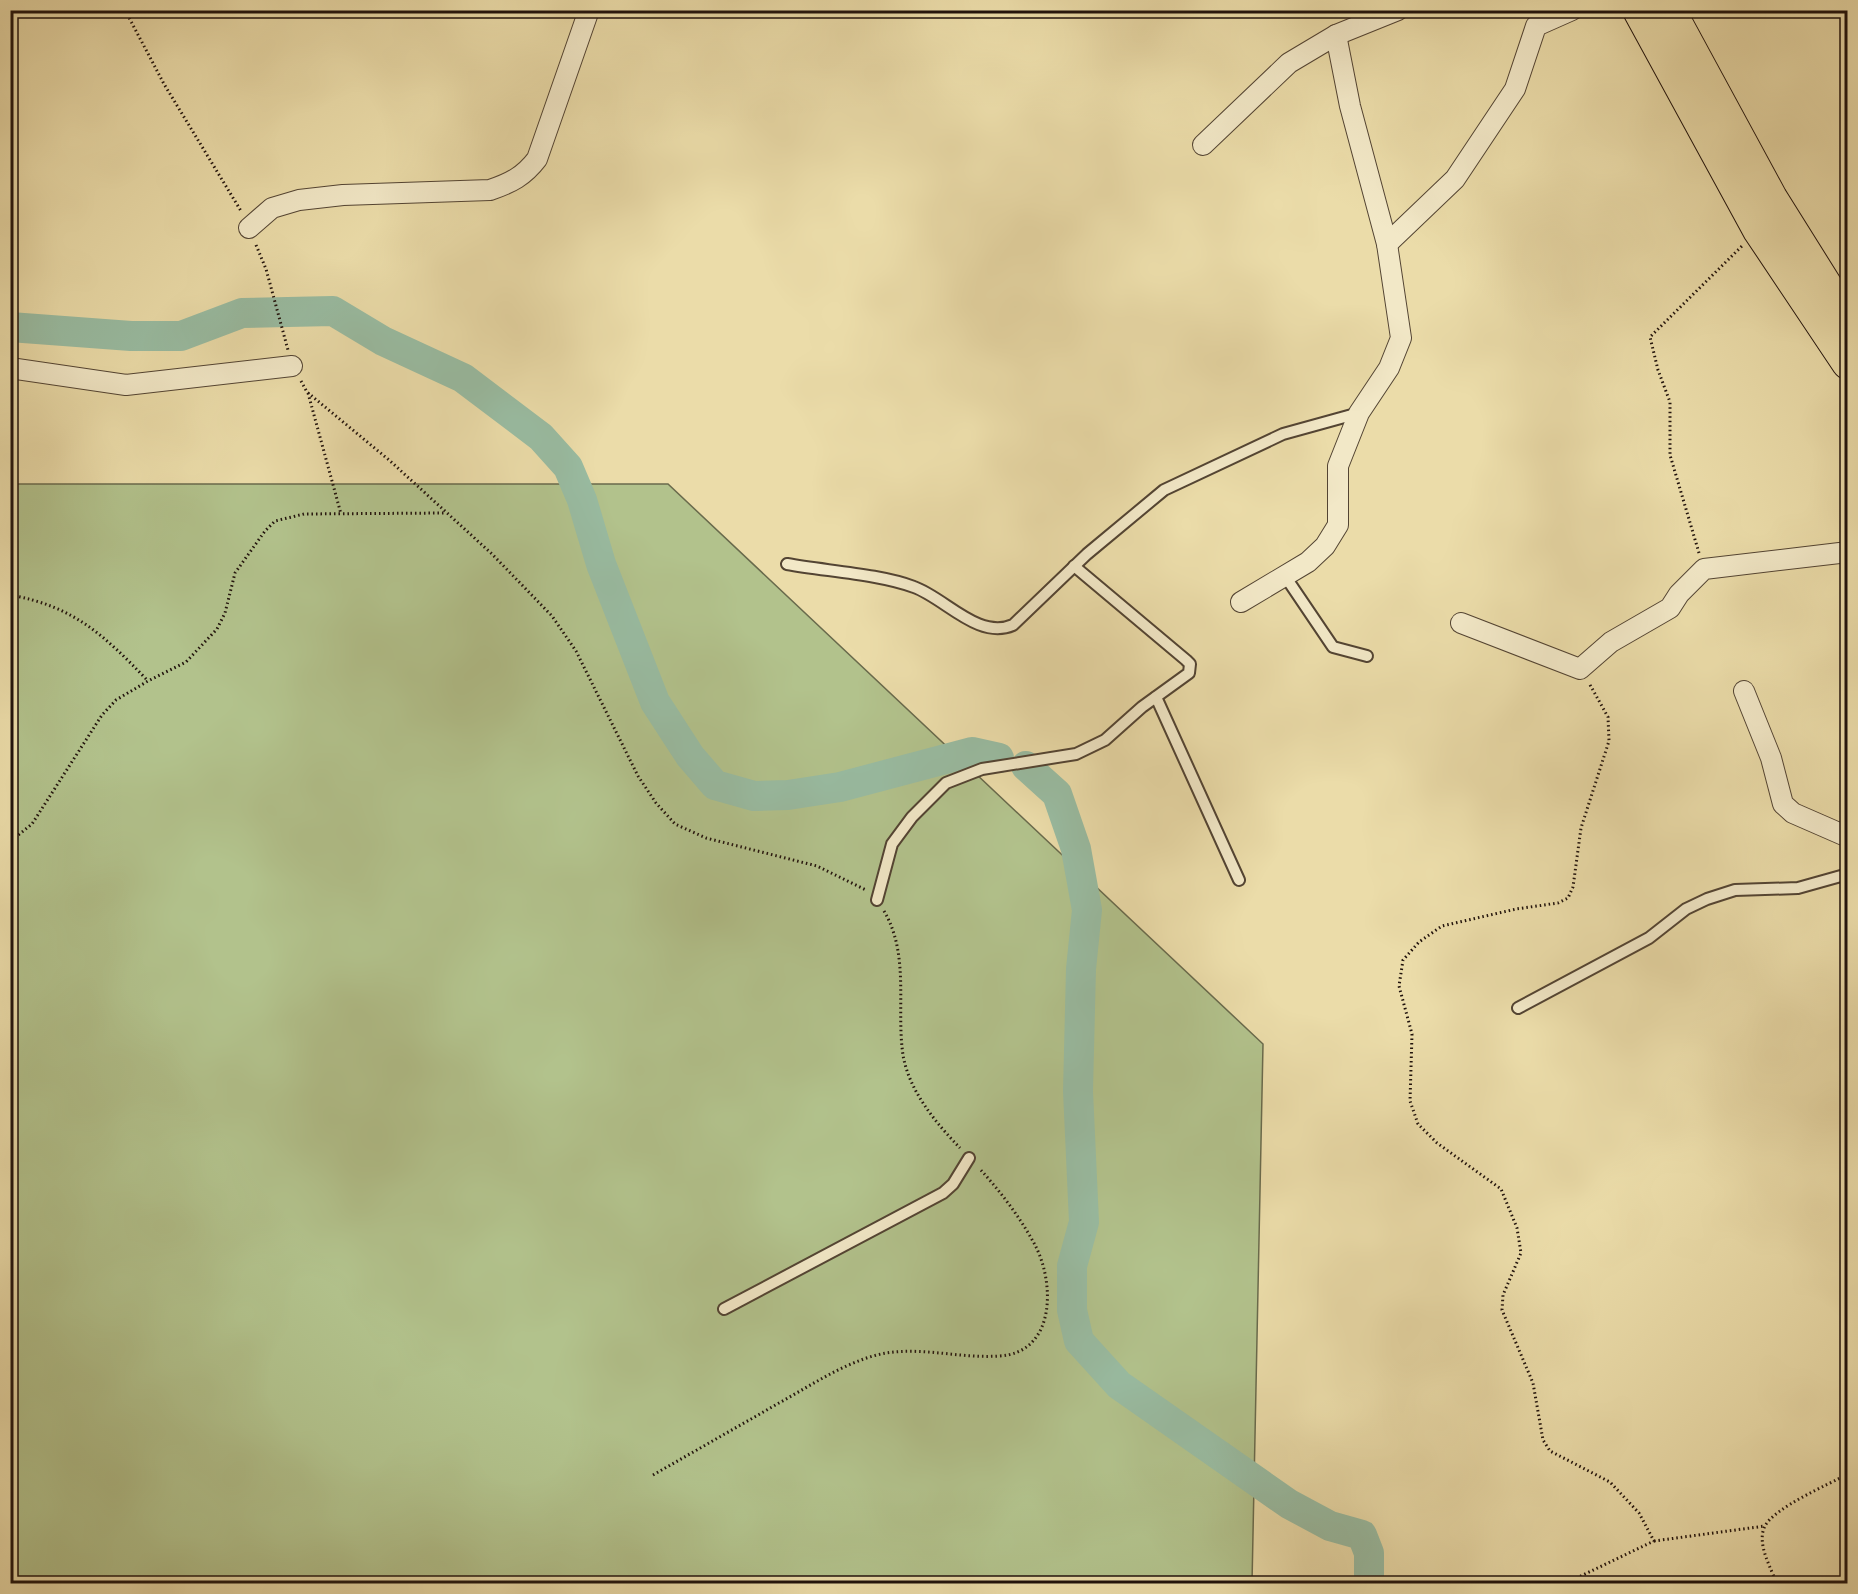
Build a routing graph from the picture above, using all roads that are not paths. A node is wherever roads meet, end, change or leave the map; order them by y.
1 (590, 10) edge
2 (1398, 10) edge
3 (1572, 10) edge
4 (1639, 10) edge
5 (1669, 10) edge
6 (1336, 35) junction
7 (1203, 145) dead end
8 (249, 228) road end
9 (1388, 244) junction
10 (1848, 321) edge
11 (1848, 363) edge
12 (291, 366) road end
13 (10, 369) edge
14 (1359, 413) junction
15 (1848, 552) edge
16 (788, 564) dead end
17 (1074, 566) junction
18 (1285, 576) junction
19 (1240, 603) dead end
20 (1461, 623) dead end
21 (1367, 656) dead end
22 (1744, 691) dead end
23 (1156, 697) junction
24 (1848, 837) edge
25 (1848, 874) edge
26 (1239, 880) dead end
27 (877, 900) road end
28 (1518, 1008) dead end
29 (969, 1158) road end
30 (724, 1309) dead end

1 - 8 street
2 - 6 street
3 - 9 street
4 - 11 main road
5 - 10 main road
6 - 7 street
6 - 9 street
9 - 14 street
12 - 13 street
14 - 17 lane
14 - 18 street
15 - 20 street
16 - 17 lane
17 - 23 lane
18 - 19 street
18 - 21 lane
22 - 24 street
23 - 26 lane
23 - 27 lane
25 - 28 lane
29 - 30 lane

